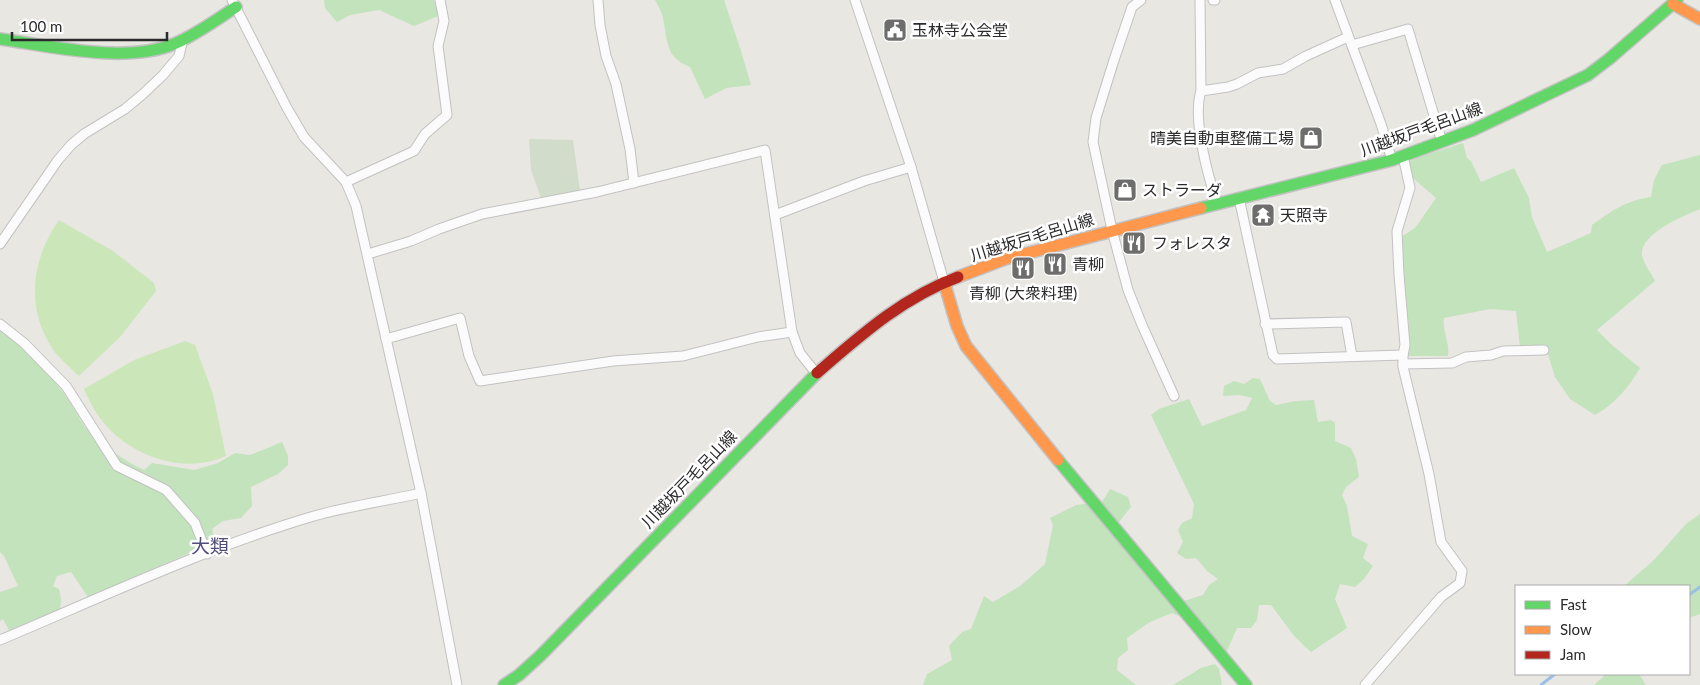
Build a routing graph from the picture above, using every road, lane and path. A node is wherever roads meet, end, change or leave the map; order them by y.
1 (440, 0) edge
2 (598, 0) edge
3 (855, 0) edge
4 (1141, 0) edge
5 (1200, 0) edge
6 (1336, 0) edge
7 (1675, 2) edge
8 (234, 4) edge
9 (1700, 19) edge
10 (0, 39) edge
11 (184, 39) junction
12 (1350, 41) junction
13 (1200, 92) junction
14 (1442, 142) junction
15 (1397, 158) junction
16 (910, 166) junction
17 (346, 182) junction
18 (634, 183) junction
19 (1239, 198) junction
20 (1217, 203) junction
21 (775, 215) junction
22 (1112, 230) junction
23 (0, 244) edge
24 (368, 254) junction
25 (944, 282) junction
26 (0, 324) edge
27 (1265, 324) junction
28 (792, 332) junction
29 (386, 339) junction
30 (1544, 350) dead end
31 (1352, 356) junction
32 (1403, 359) junction
33 (816, 373) junction
34 (1174, 396) dead end
35 (421, 493) junction
36 (207, 554) junction
37 (0, 640) edge
38 (457, 685) edge
39 (504, 685) edge
40 (1246, 685) edge
41 (1365, 685) edge

1 - 17 street
2 - 18 street
3 - 16 street
4 - 22 street
5 - 13 street
6 - 12 street
7 - 9 main road
7 - 14 main road, 川越坂戸毛呂山線
8 - 11 main road
8 - 17 street
10 - 11 main road
11 - 23 street
12 - 13 street
12 - 14 street
12 - 15 street
13 - 20 street
14 - 15 main road, 川越坂戸毛呂山線
15 - 19 main road, 川越坂戸毛呂山線
15 - 32 street
16 - 21 street
16 - 25 street
17 - 24 street
18 - 21 street
18 - 24 street
19 - 20 main road, 川越坂戸毛呂山線
19 - 27 street
20 - 22 main road, 川越坂戸毛呂山線
21 - 28 street
22 - 25 main road, 川越坂戸毛呂山線
22 - 34 street
24 - 29 street
25 - 33 main road, 川越坂戸毛呂山線
25 - 40 main road
26 - 36 street
27 - 31 street
27 - 31 street
28 - 29 street
28 - 33 street
29 - 35 street
30 - 32 street
31 - 32 street
32 - 41 street
33 - 39 main road, 川越坂戸毛呂山線
35 - 36 street
35 - 38 street
36 - 37 street

